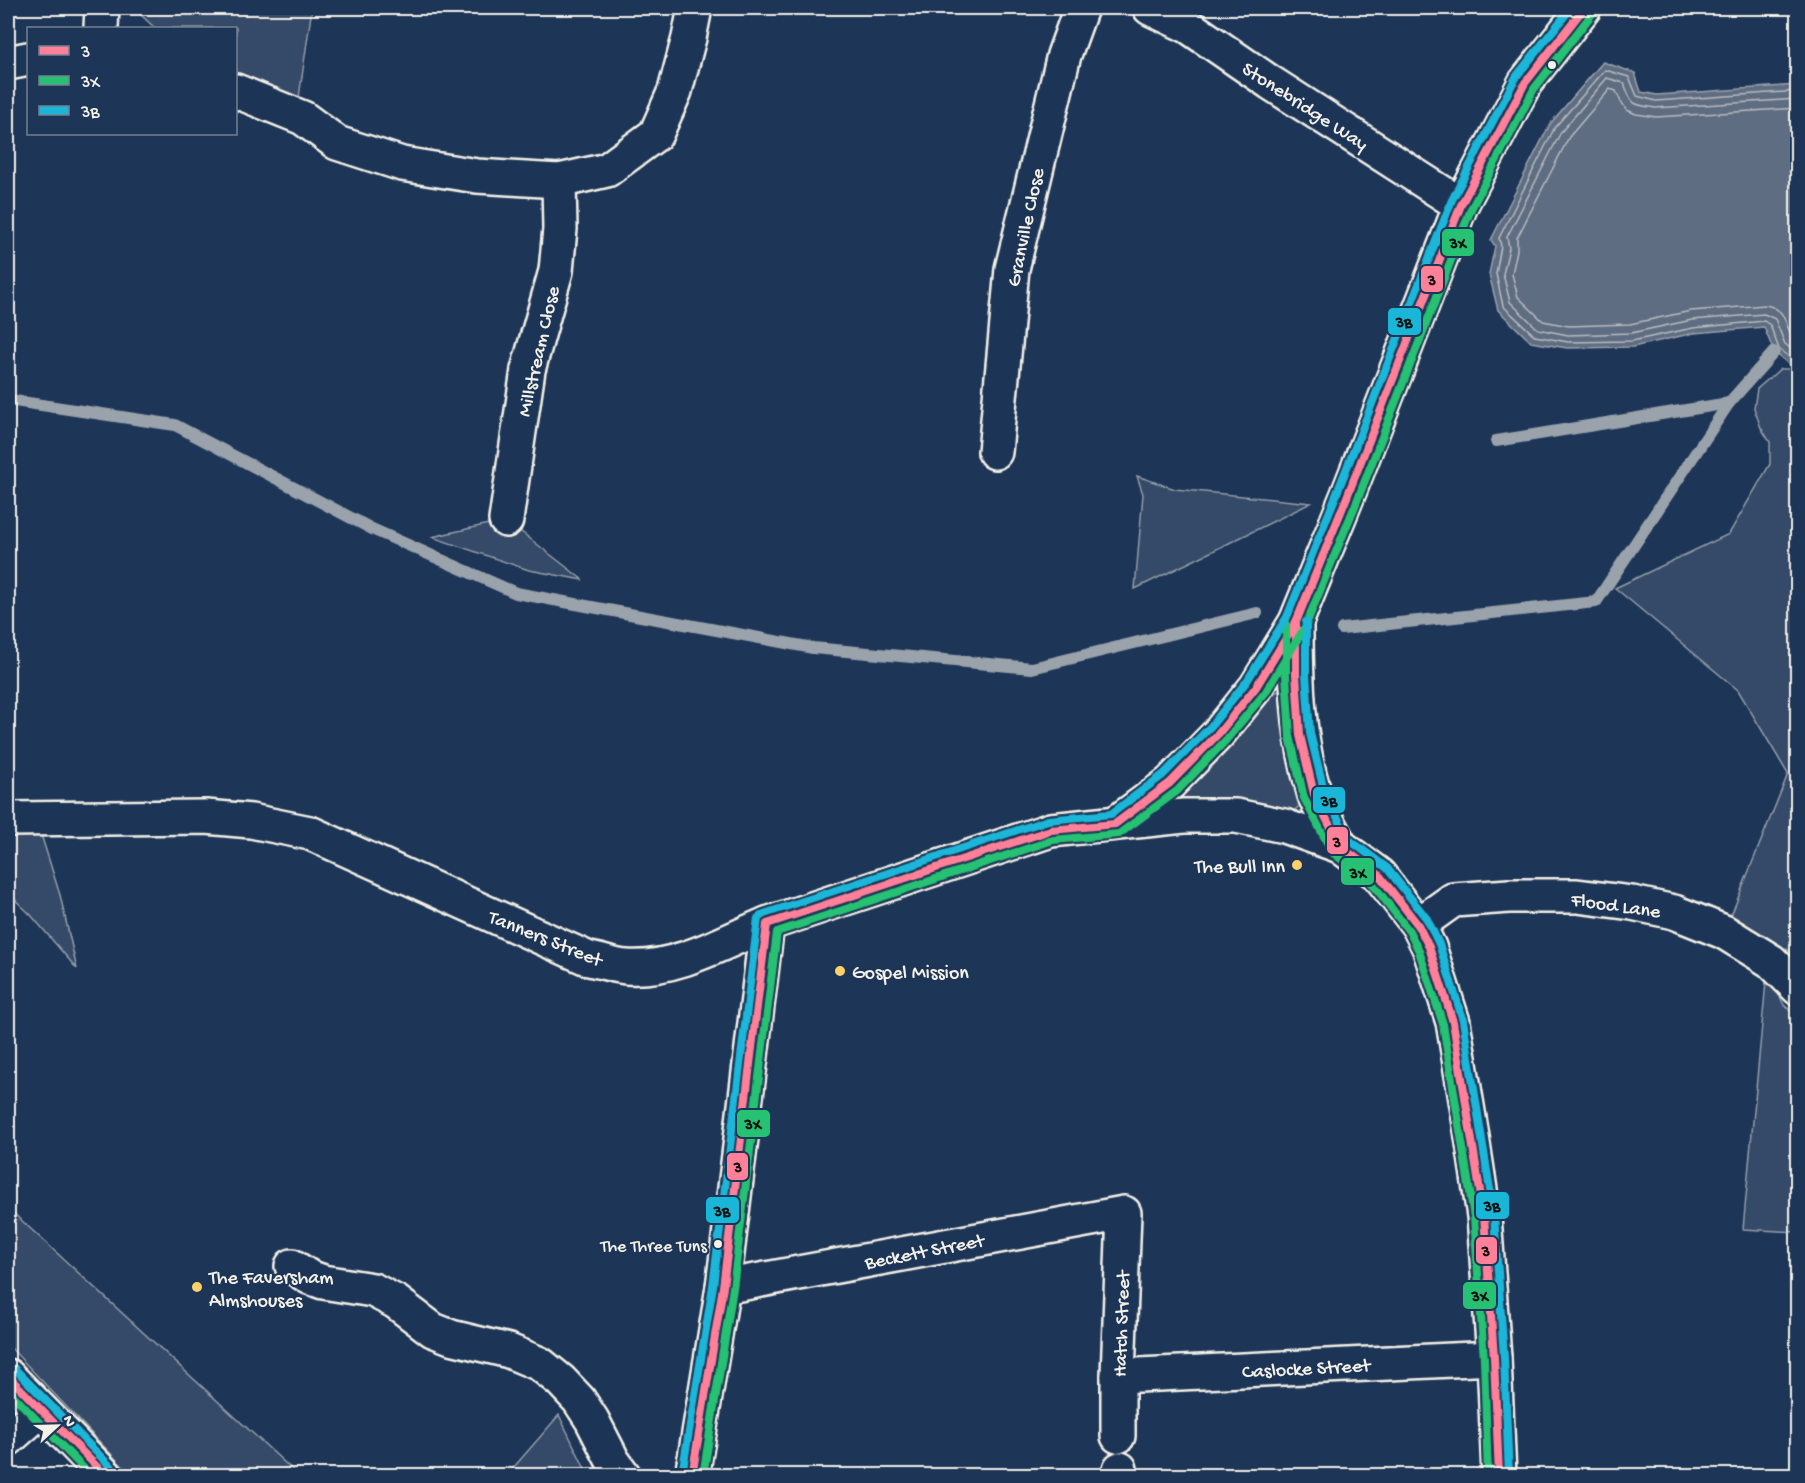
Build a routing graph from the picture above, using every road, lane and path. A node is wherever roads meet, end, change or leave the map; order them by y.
1 (102, 8) edge
2 (695, 8) edge
3 (1081, 8) edge
4 (1150, 8) edge
5 (1584, 8) edge
6 (101, 27) edge
7 (27, 59) edge
8 (8, 63) edge
9 (237, 91) edge
10 (559, 181) junction
11 (1461, 205) junction
12 (995, 452) dead end
13 (506, 520) dead end
14 (1296, 622) junction
15 (8, 819) edge
16 (1115, 824) junction
17 (1340, 846) junction
18 (767, 924) junction
19 (1418, 925) junction
20 (1797, 988) edge
21 (1124, 1213) joint
22 (292, 1266) dead end
23 (723, 1287) junction
24 (1494, 1358) junction
25 (8, 1376) edge
26 (1118, 1376) junction
27 (41, 1410) junction
28 (1118, 1436) dead end
29 (8, 1439) edge
30 (106, 1476) edge
31 (624, 1476) edge
32 (692, 1476) edge
33 (1499, 1476) edge

1 - 6 street
2 - 10 street
3 - 12 street, Granville Close
4 - 11 street, Stonebridge Way
5 - 11 street
7 - 8 street
9 - 10 street
10 - 13 street, Millstream Close
11 - 14 street
14 - 16 street
14 - 17 street
15 - 18 street, Tanners Street
16 - 17 street, Tanners Street
16 - 18 street, Tanners Street
17 - 19 street
18 - 23 street
19 - 20 street, Flood Lane
19 - 24 street
21 - 23 street, Beckett Street
21 - 26 street, Hatch Street
22 - 31 street
23 - 32 street
24 - 26 street, Caslocke Street
24 - 33 street
25 - 27 street
26 - 28 street, Hatch Street
27 - 29 street
27 - 30 street

